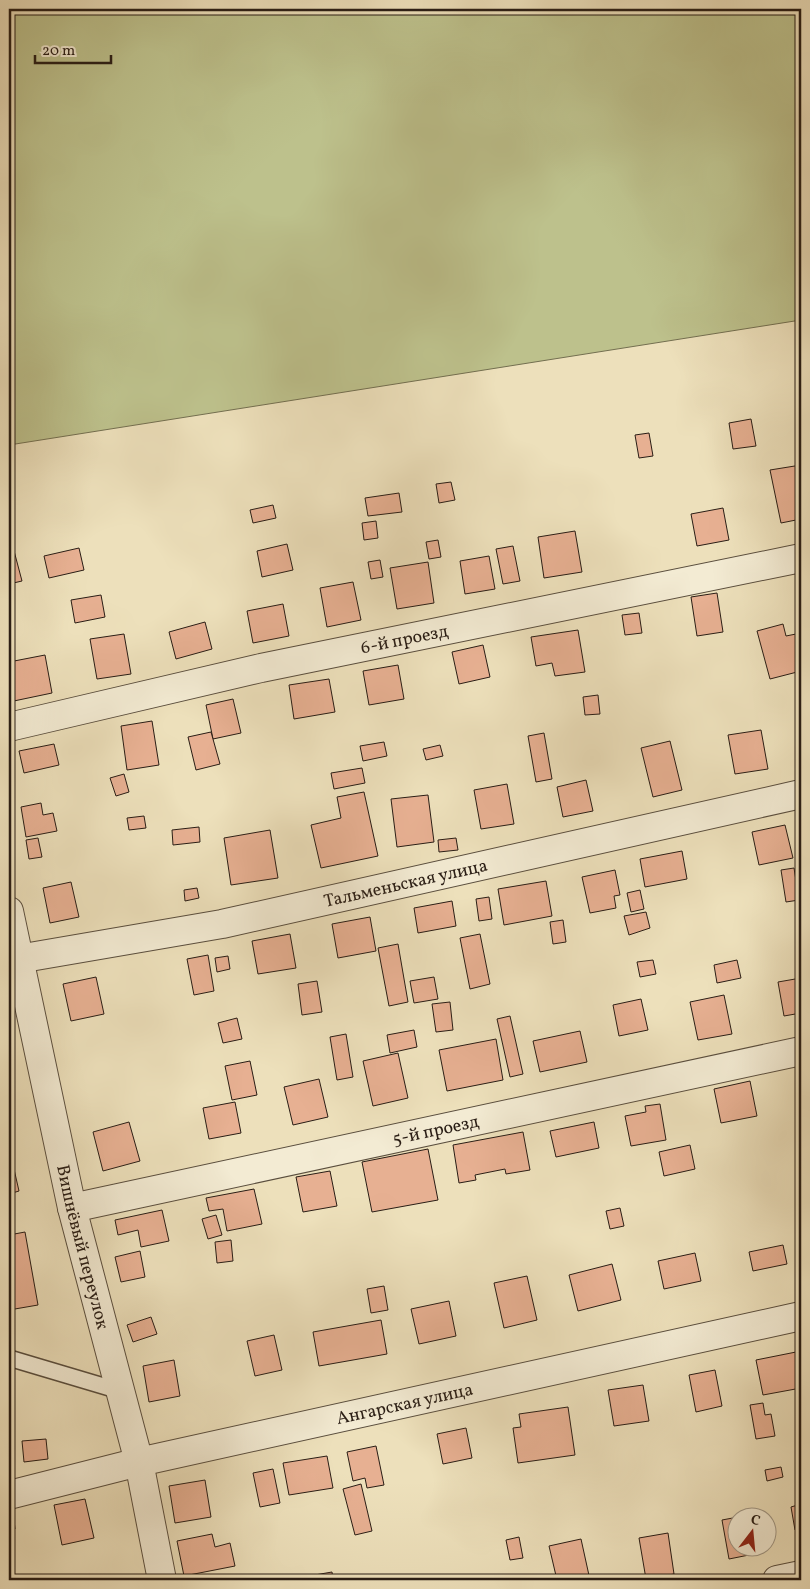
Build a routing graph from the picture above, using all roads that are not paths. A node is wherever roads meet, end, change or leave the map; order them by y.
1 (801, 558) edge
2 (9, 727) edge
3 (801, 794) edge
4 (9, 911) edge
5 (14, 961) edge
6 (801, 1051) edge
7 (72, 1208) junction
8 (801, 1316) edge
9 (9, 1358) edge
10 (120, 1391) junction
11 (139, 1462) junction
12 (9, 1495) edge
13 (801, 1575) edge
14 (162, 1580) edge
15 (777, 1580) edge

1 - 2 street, 6-й проезд
3 - 5 street, Тальменьская улица
4 - 5 street, Вишнёвый переулок
5 - 7 street, Вишнёвый переулок
6 - 7 street, 5-й проезд
7 - 10 street, Вишнёвый переулок
8 - 11 street, Ангарская улица
9 - 10 lane
10 - 11 street, Вишнёвый переулок
11 - 12 street, Ангарская улица
11 - 14 street, Вишнёвый переулок
13 - 15 street

